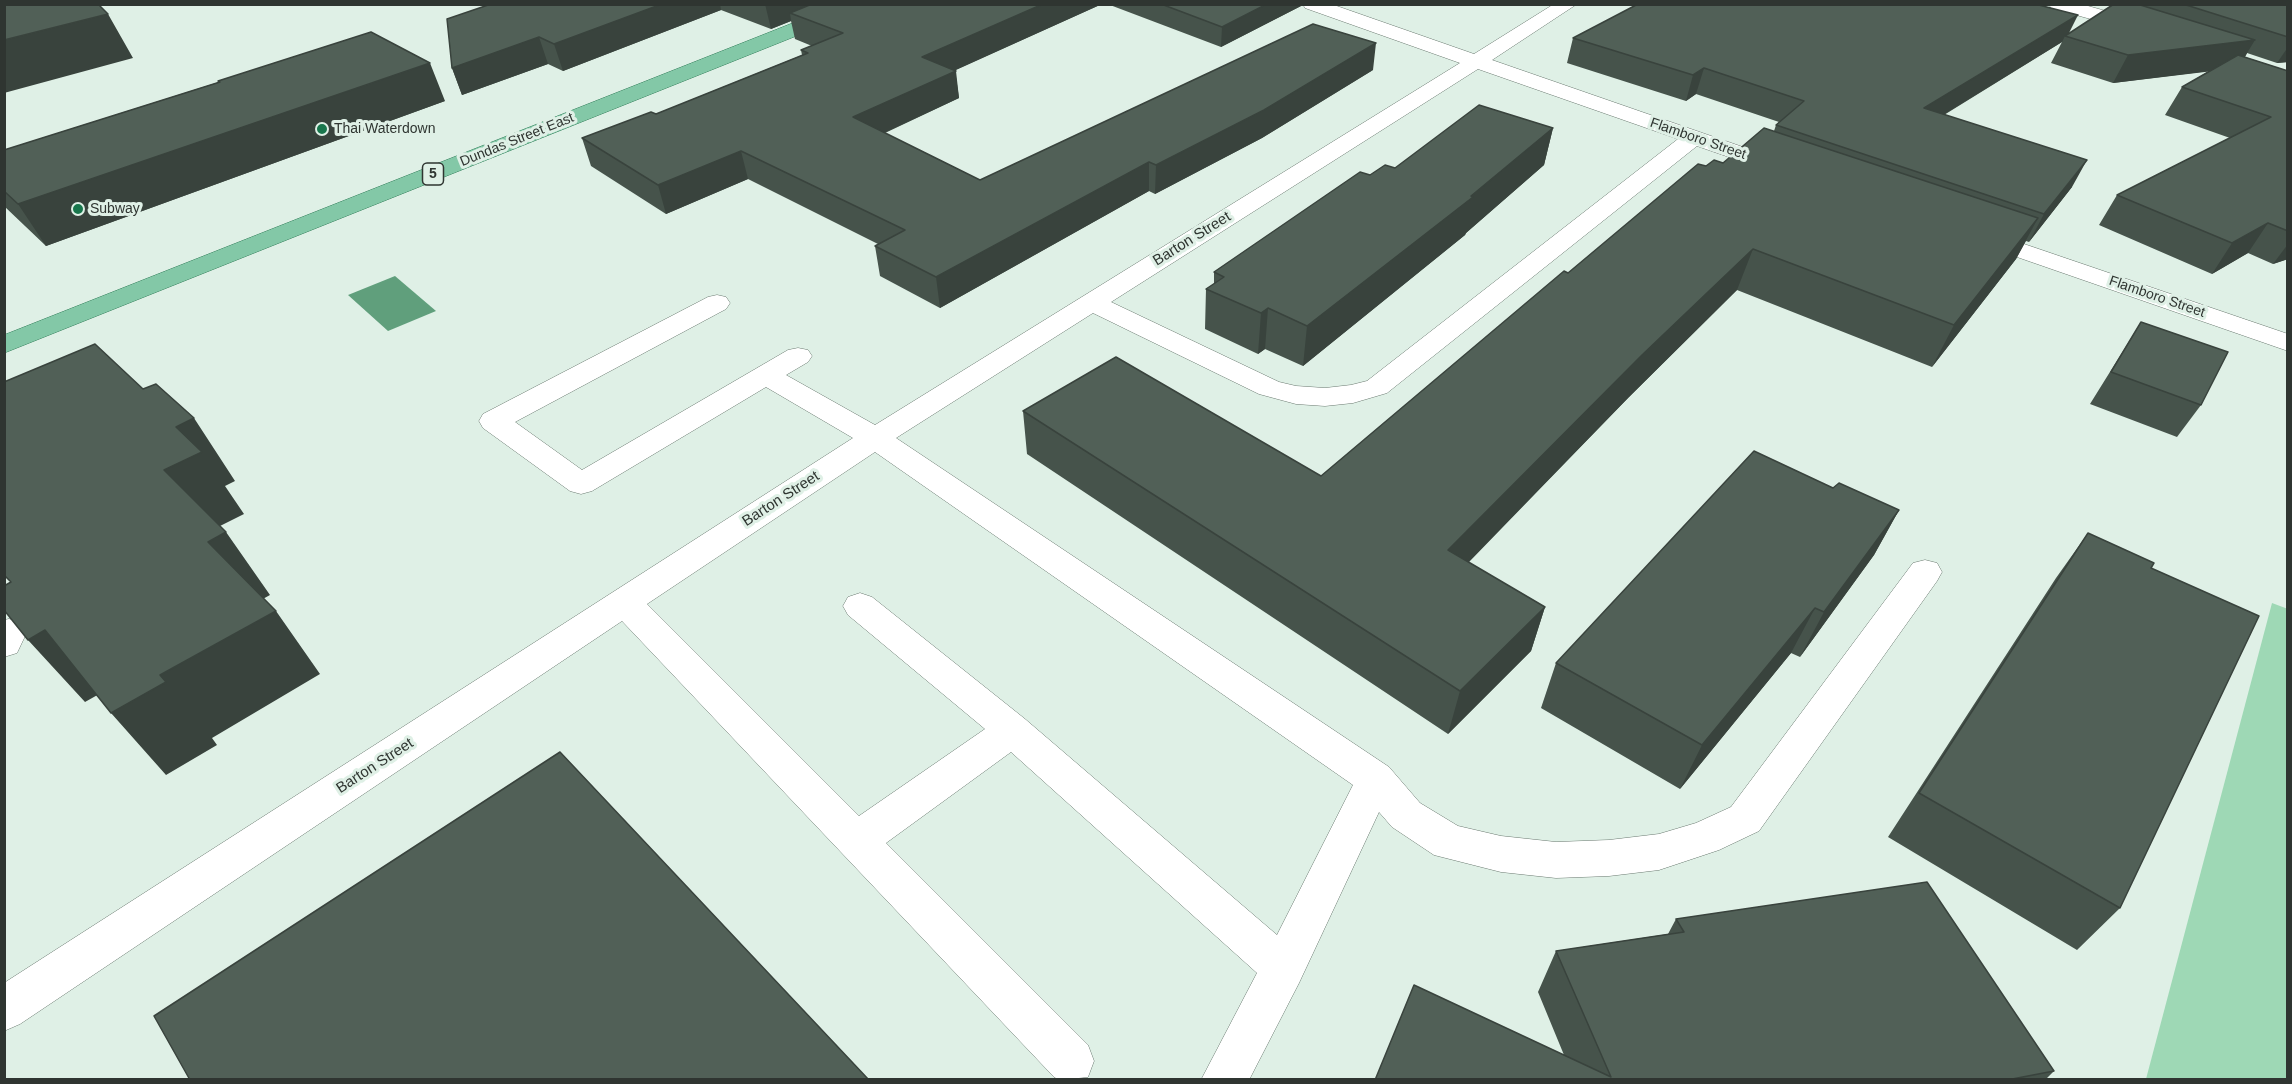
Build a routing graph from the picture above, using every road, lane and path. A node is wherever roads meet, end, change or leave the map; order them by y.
1 (859, 4) edge
2 (1312, 4) edge
3 (1568, 4) edge
4 (2058, 4) edge
5 (2163, 34) edge
6 (1476, 62) junction
7 (1694, 138) junction
8 (1795, 172) edge
9 (1952, 226) edge
10 (1090, 302) junction
11 (717, 303) dead end
12 (2288, 343) edge
13 (6, 345) edge
14 (798, 356) dead end
15 (766, 375) junction
16 (875, 438) junction
17 (1925, 572) dead end
18 (624, 602) junction
19 (860, 606) dead end
20 (1012, 730) junction
21 (1375, 779) junction
22 (856, 841) junction
23 (1283, 968) junction
24 (4, 1009) edge
25 (1071, 1061) dead end
26 (1224, 1080) edge

1 - 13 main road, Dundas Street East / 5
2 - 6 street, Flamboro Street
3 - 6 street, Barton Street
4 - 5 street
6 - 7 street, Flamboro Street
6 - 10 street, Barton Street
7 - 8 street, Flamboro Street
7 - 10 street
9 - 12 street, Flamboro Street
10 - 16 street, Barton Street
11 - 15 street
14 - 15 street
15 - 16 street
16 - 18 street, Barton Street
16 - 21 street
17 - 21 street
18 - 22 street
18 - 24 street, Barton Street
19 - 20 street
20 - 22 street
20 - 23 street
21 - 23 street
22 - 25 street
23 - 26 street

